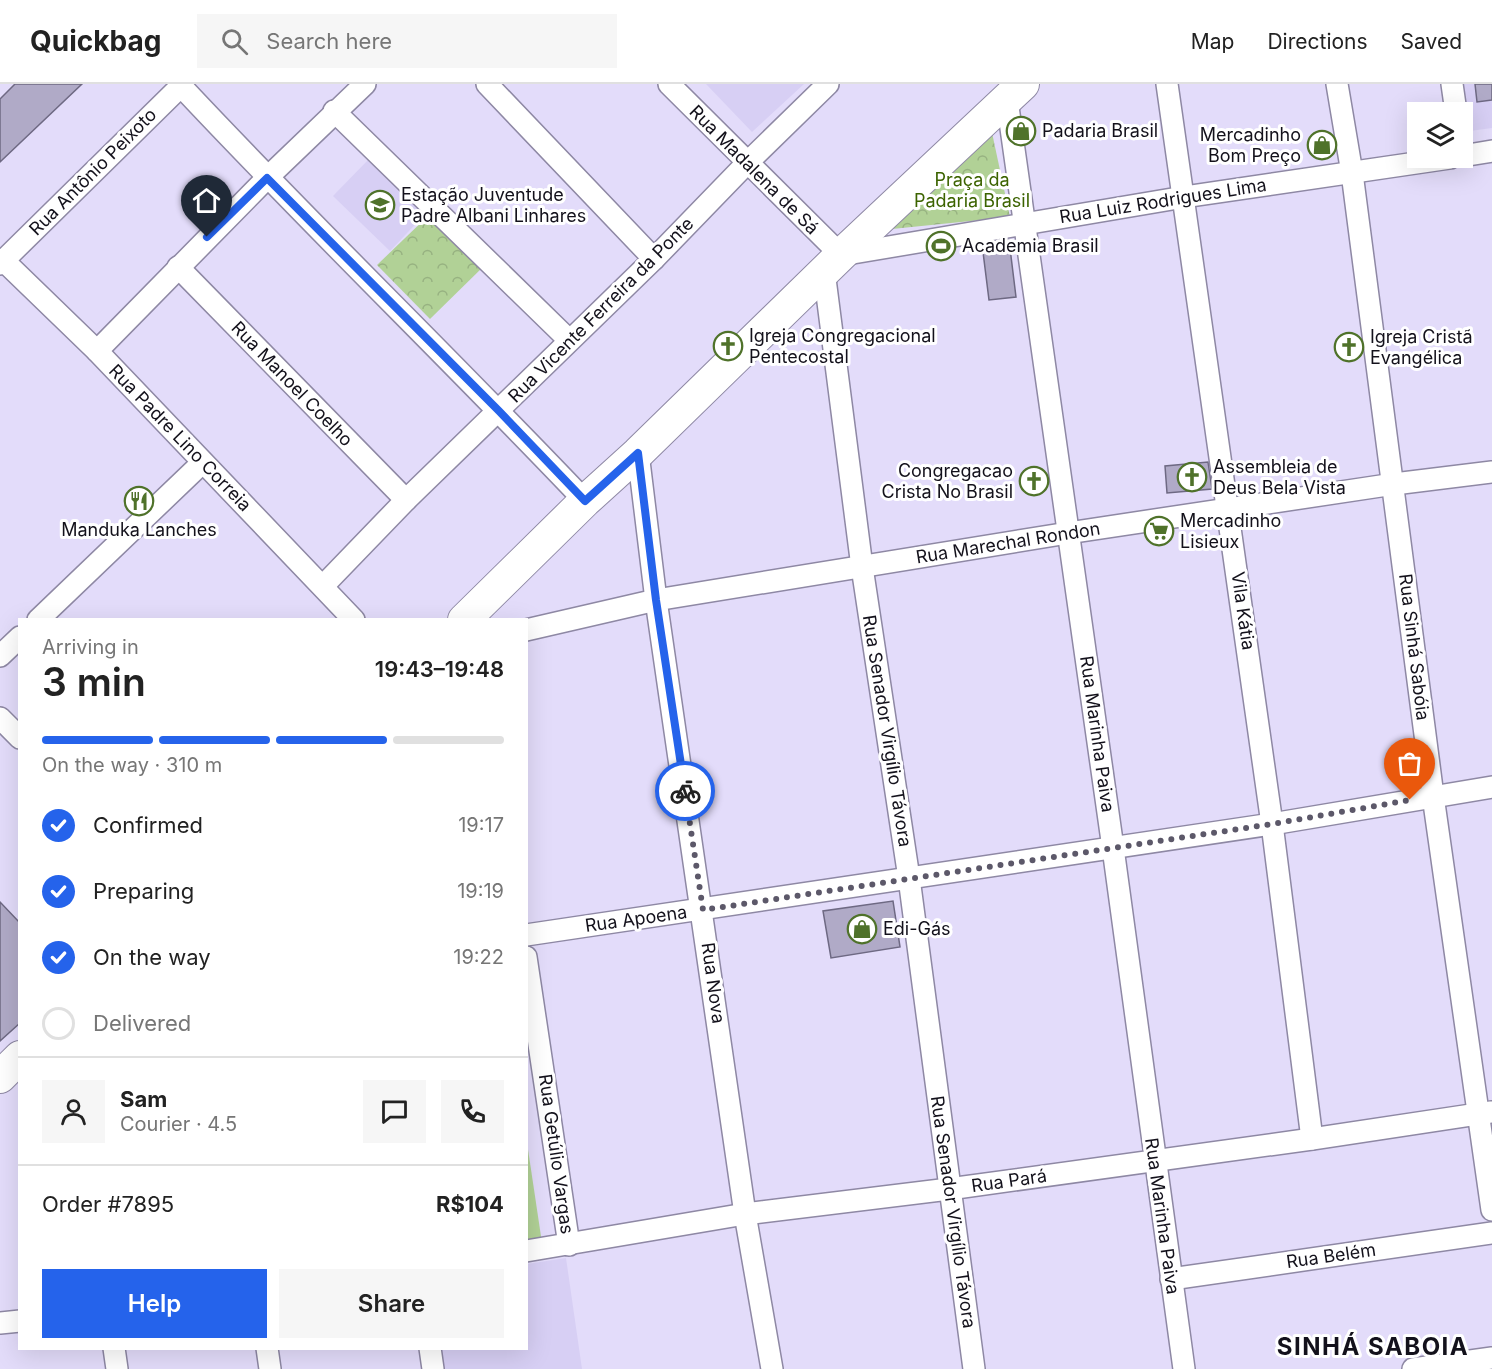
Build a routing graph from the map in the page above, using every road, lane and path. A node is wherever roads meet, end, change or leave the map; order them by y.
1 (365, 84) edge
2 (487, 84) edge
3 (669, 84) edge
4 (828, 84) edge
5 (1167, 84) edge
6 (1337, 84) edge
7 (1452, 84) edge
8 (182, 85) edge
9 (1015, 92) edge
10 (1455, 102) edge
11 (334, 111) junction
12 (1492, 151) edge
13 (1473, 154) edge
14 (747, 164) junction
15 (1407, 165) edge
16 (1352, 173) junction
17 (267, 178) junction
18 (1184, 197) junction
19 (1024, 223) junction
20 (654, 259) junction
21 (2, 262) edge
22 (832, 263) junction
23 (178, 267) junction
24 (569, 340) junction
25 (97, 351) junction
26 (499, 411) junction
27 (638, 453) junction
28 (202, 463) junction
29 (1492, 472) edge
30 (1394, 484) junction
31 (406, 500) junction
32 (585, 501) junction
33 (1229, 510) junction
34 (1068, 533) junction
35 (862, 567) junction
36 (323, 586) junction
37 (656, 600) junction
38 (40, 618) edge
39 (352, 618) edge
40 (466, 618) edge
41 (528, 630) edge
42 (18, 639) edge
43 (0, 656) edge
44 (0, 718) edge
45 (18, 736) edge
46 (1492, 787) edge
47 (1433, 796) junction
48 (1272, 824) junction
49 (1113, 848) junction
50 (909, 878) junction
51 (703, 910) junction
52 (528, 935) edge
53 (528, 970) edge
54 (18, 1059) edge
55 (0, 1077) edge
56 (1485, 1113) edge
57 (1312, 1139) junction
58 (1154, 1160) junction
59 (950, 1189) junction
60 (1492, 1210) edge
61 (745, 1214) junction
62 (1492, 1233) edge
63 (569, 1245) junction
64 (528, 1251) edge
65 (1171, 1279) junction
66 (18, 1321) edge
67 (0, 1323) edge
68 (114, 1350) edge
69 (267, 1350) edge
70 (430, 1350) edge
71 (1492, 1358) edge
72 (117, 1369) edge
73 (270, 1369) edge
74 (433, 1369) edge
75 (772, 1369) edge
76 (974, 1369) edge
77 (1184, 1369) edge
78 (1413, 1369) edge

1 - 11 street
2 - 20 street
3 - 14 street, Rua Madalena de Sá
4 - 14 street, Rua Vicente Ferreira da Ponte
5 - 18 street, Vila Kátia
6 - 16 street, Rua Sinhá Sabóia
7 - 10 street
8 - 17 street
8 - 21 street, Rua Antônio Peixoto
9 - 19 street, Rua Marinha Paiva
9 - 22 main road
11 - 17 street
11 - 24 street
12 - 13 street
14 - 20 street, Rua Vicente Ferreira da Ponte
14 - 22 street, Rua Madalena de Sá
15 - 16 street, Rua Luiz Rodrigues Lima
16 - 18 street, Rua Luiz Rodrigues Lima
16 - 30 street, Rua Sinhá Sabóia
17 - 23 street
17 - 26 street
18 - 19 street, Rua Luiz Rodrigues Lima
18 - 33 street, Vila Kátia
19 - 22 street, Rua Luiz Rodrigues Lima
19 - 34 street, Rua Marinha Paiva
20 - 24 street, Rua Vicente Ferreira da Ponte
21 - 25 street, Rua Padre Lino Correia
22 - 27 main road
22 - 35 street, Rua Senador Virgílio Távora
23 - 25 street
23 - 31 street, Rua Manoel Coelho
24 - 26 street, Rua Vicente Ferreira da Ponte
25 - 28 street, Rua Padre Lino Correia
26 - 31 street, Rua Vicente Ferreira da Ponte
26 - 32 street
27 - 32 main road
27 - 37 street, Rua Nova
28 - 36 street, Rua Padre Lino Correia
28 - 38 street
29 - 30 street, Rua Marechal Rondon
30 - 33 street, Rua Marechal Rondon
30 - 47 street, Rua Sinhá Sabóia
31 - 36 street, Rua Vicente Ferreira da Ponte
32 - 40 main road
33 - 34 street, Rua Marechal Rondon
33 - 48 street, Vila Kátia
34 - 35 street, Rua Marechal Rondon
34 - 49 street, Rua Marinha Paiva
35 - 37 street, Rua Marechal Rondon
35 - 50 street, Rua Senador Virgílio Távora
36 - 39 street, Rua Padre Lino Correia
37 - 41 street, Rua Marechal Rondon
37 - 51 street, Rua Nova
42 - 43 street
44 - 45 street
46 - 47 street, Rua Apoena
47 - 48 street, Rua Apoena
47 - 56 street, Rua Sinhá Sabóia
48 - 49 street, Rua Apoena
48 - 57 street, Vila Kátia
49 - 50 street, Rua Apoena
49 - 58 street, Rua Marinha Paiva
50 - 51 street, Rua Apoena
50 - 59 street, Rua Senador Virgílio Távora
51 - 52 street, Rua Apoena
51 - 61 street, Rua Nova
53 - 63 street, Rua Getúlio Vargas
54 - 55 main road
56 - 57 street, Rua Pará
56 - 60 street, Rua Sinhá Sabóia
57 - 58 street, Rua Pará
58 - 59 street, Rua Pará
58 - 65 street, Rua Marinha Paiva
59 - 61 street, Rua Pará
59 - 76 street, Rua Senador Virgílio Távora
61 - 63 street, Rua Pará
61 - 75 street, Rua Nova
62 - 65 street, Rua Belém
63 - 64 street, Rua Pará
65 - 77 street, Rua Marinha Paiva
66 - 67 street
68 - 72 street
69 - 73 street
70 - 74 street
71 - 78 street

